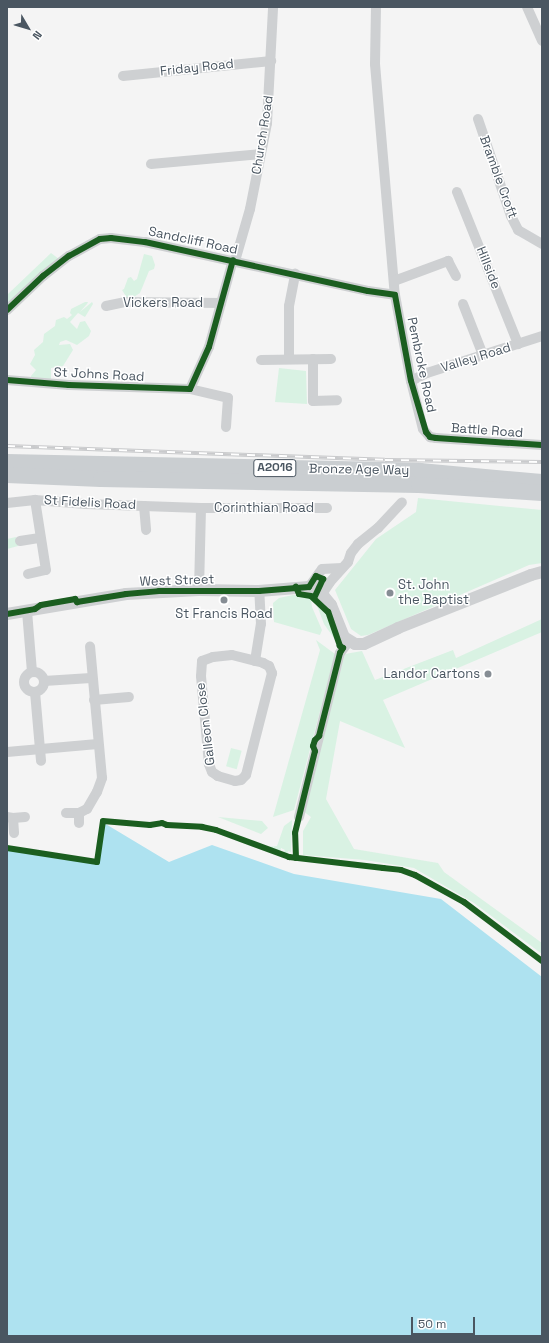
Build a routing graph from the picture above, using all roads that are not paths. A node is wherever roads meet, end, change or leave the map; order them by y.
1 (273, 7) edge
2 (376, 7) edge
3 (527, 7) edge
4 (542, 41) edge
5 (271, 61) junction
6 (123, 76) dead end
7 (478, 119) dead end
8 (261, 154) junction
9 (151, 164) dead end
10 (457, 192) dead end
11 (542, 244) edge
12 (234, 260) junction
13 (295, 274) junction
14 (456, 276) dead end
15 (394, 281) junction
16 (395, 295) junction
17 (221, 303) junction
18 (463, 304) dead end
19 (106, 306) dead end
20 (7, 310) edge
21 (542, 336) edge
22 (518, 344) junction
23 (483, 355) junction
24 (289, 359) junction
25 (313, 359) junction
26 (331, 359) dead end
27 (261, 360) dead end
28 (7, 380) edge
29 (411, 381) junction
30 (190, 389) junction
31 (337, 400) dead end
32 (226, 427) dead end
33 (430, 437) joint
34 (542, 446) edge
35 (7, 462) edge
36 (7, 475) edge
37 (542, 482) edge
38 (515, 492) junction
39 (542, 493) edge
40 (542, 498) edge
41 (35, 500) junction
42 (7, 502) edge
43 (402, 502) dead end
44 (144, 506) junction
45 (201, 508) junction
46 (327, 508) dead end
47 (146, 530) dead end
48 (40, 538) junction
49 (20, 541) dead end
50 (342, 568) junction
51 (542, 572) edge
52 (28, 574) dead end
53 (309, 587) junction
54 (199, 590) junction
55 (258, 591) junction
56 (322, 594) junction
57 (27, 611) junction
58 (7, 614) edge
59 (349, 641) junction
60 (90, 647) dead end
61 (255, 661) junction
62 (32, 672) junction
63 (91, 678) junction
64 (44, 681) junction
65 (35, 692) junction
66 (129, 697) dead end
67 (94, 700) junction
68 (98, 744) junction
69 (39, 749) junction
70 (7, 752) edge
71 (40, 761) dead end
72 (66, 813) dead end
73 (25, 817) dead end
74 (299, 817) dead end
75 (10, 818) edge
76 (14, 833) dead end

1 - 5 street, Church Road
2 - 15 street, Pembroke Road
3 - 4 street
5 - 6 street, Friday Road
5 - 8 street, Church Road
7 - 11 street, Bramble Croft
8 - 9 street
8 - 12 street, Church Road
10 - 22 street, Hillside
12 - 13 street, Sandcliff Road
12 - 17 street, Church Road
12 - 20 street, Sandcliff Road
13 - 16 street, Sandcliff Road
13 - 24 street
14 - 15 street
15 - 16 street, Pembroke Road
16 - 29 street, Pembroke Road
17 - 19 street, Vickers Road
17 - 30 street, Church Road
18 - 23 street
21 - 22 street, Valley Road
22 - 23 street, Valley Road
23 - 29 street, Valley Road
24 - 25 street
24 - 27 street
25 - 26 street
25 - 31 street
28 - 30 street, St Johns Road
29 - 33 street, Pembroke Road
30 - 32 street, St Johns Road
33 - 34 street, Battle Road
35 - 37 main road, Bronze Age Way / A2016
36 - 38 main road, Bronze Age Way / A2016
38 - 39 main road, Bronze Age Way / A2016
38 - 40 main road
41 - 42 street, St Fidelis Road
41 - 44 street, St Fidelis Road
41 - 48 street, St Fidelis Road
43 - 50 street
44 - 45 street, St Fidelis Road
44 - 47 street, St Fidelis Road
45 - 46 street, Corinthian Road
45 - 54 street
48 - 49 street
48 - 52 street, St Fidelis Road
50 - 53 street
50 - 56 street
51 - 59 street
53 - 55 street, West Street
53 - 56 street
54 - 55 street, West Street
54 - 57 street, West Street
55 - 61 street
56 - 59 street
57 - 58 street, West Street
57 - 62 street
59 - 74 street
60 - 63 street
61 - 61 street, Galleon Close
62 - 64 street
62 - 65 street
63 - 64 street
63 - 67 street
64 - 65 street
65 - 69 street
66 - 67 street
67 - 68 street
68 - 69 street
68 - 72 street
69 - 70 street
69 - 71 street
73 - 75 street
75 - 76 street

